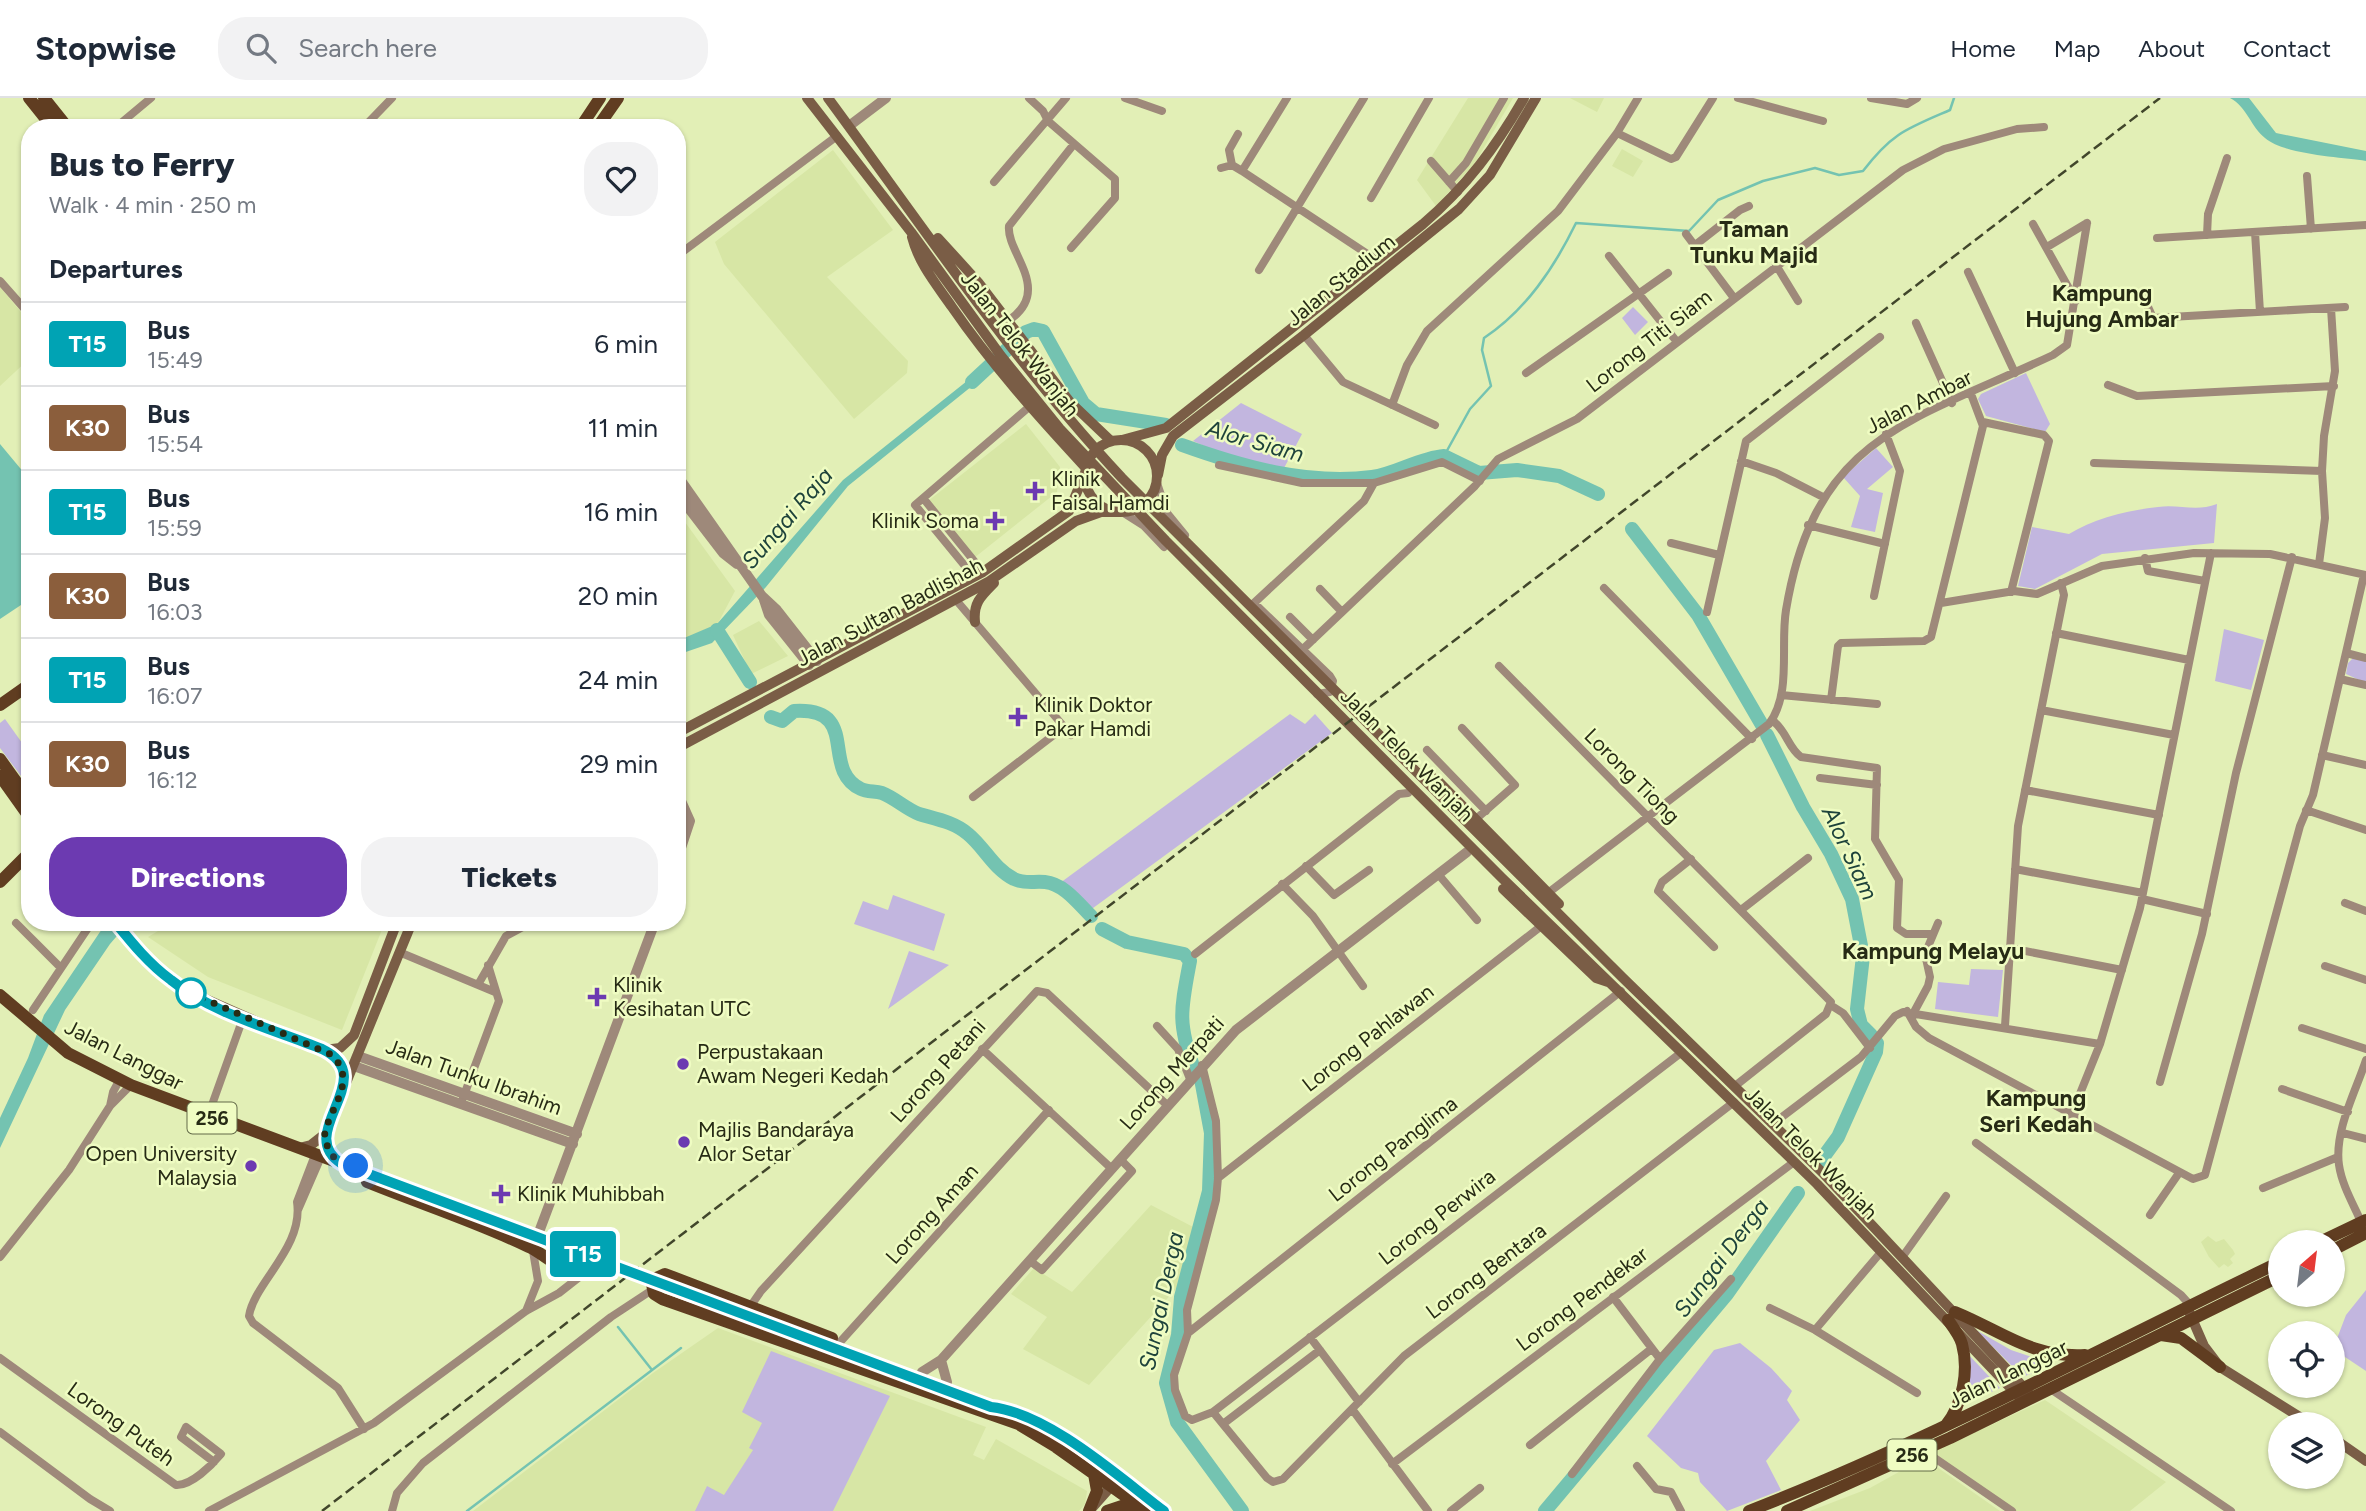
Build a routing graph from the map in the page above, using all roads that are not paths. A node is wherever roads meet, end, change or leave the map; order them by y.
1 (29, 98) edge
2 (44, 98) edge
3 (151, 98) edge
4 (392, 98) edge
5 (600, 98) edge
6 (618, 98) edge
7 (807, 98) edge
8 (828, 98) edge
9 (886, 98) edge
10 (1029, 98) edge
11 (1066, 98) edge
12 (1125, 98) edge
13 (1287, 98) edge
14 (1364, 98) edge
15 (1429, 98) edge
16 (1504, 98) edge
17 (1524, 98) edge
18 (1536, 98) edge
19 (1638, 98) edge
20 (1713, 98) edge
21 (1738, 98) edge
22 (1871, 98) edge
23 (1917, 98) edge
24 (1161, 111) dead end
25 (46, 119) edge
26 (61, 119) edge
27 (126, 119) edge
28 (372, 119) edge
29 (586, 119) edge
30 (603, 119) edge
31 (1048, 121) junction
32 (1823, 121) dead end
33 (849, 126) junction
34 (2044, 127) dead end
35 (1617, 133) junction
36 (1238, 134) dead end
37 (836, 136) junction
38 (1074, 144) junction
39 (2227, 158) dead end
40 (1431, 161) dead end
41 (1232, 165) junction
42 (1221, 168) dead end
43 (1242, 171) junction
44 (2307, 176) dead end
45 (994, 182) dead end
46 (1449, 182) junction
47 (1458, 192) junction
48 (1371, 198) dead end
49 (905, 202) junction
50 (1749, 206) dead end
51 (1298, 207) junction
52 (2033, 224) dead end
53 (2366, 225) edge
54 (2311, 229) junction
55 (911, 232) junction
56 (2255, 232) junction
57 (1686, 234) dead end
58 (2207, 235) junction
59 (2157, 238) dead end
60 (1694, 246) junction
61 (2047, 247) junction
62 (1071, 248) dead end
63 (686, 249) edge
64 (1609, 256) dead end
65 (1378, 261) junction
66 (1776, 265) junction
67 (1259, 270) dead end
68 (1968, 272) dead end
69 (1668, 273) dead end
70 (0, 281) edge
71 (1639, 294) junction
72 (2143, 296) dead end
73 (1734, 298) junction
74 (1798, 301) dead end
75 (2076, 301) junction
76 (970, 302) junction
77 (21, 305) edge
78 (2345, 307) dead end
79 (2332, 308) junction
80 (2260, 312) junction
81 (1010, 323) junction
82 (1916, 323) dead end
83 (1304, 335) junction
84 (1880, 337) dead end
85 (1677, 342) junction
86 (1526, 373) dead end
87 (2015, 373) junction
88 (2108, 385) dead end
89 (2334, 386) junction
90 (1971, 394) junction
91 (1952, 403) junction
92 (1392, 405) junction
93 (1029, 407) junction
94 (1983, 422) junction
95 (1435, 425) dead end
96 (1886, 434) junction
97 (1116, 441) junction
98 (1741, 461) junction
99 (2094, 463) dead end
100 (1219, 465) dead end
101 (1086, 470) junction
102 (2322, 471) junction
103 (1157, 479) junction
104 (1482, 479) junction
105 (1374, 483) junction
106 (686, 487) edge
107 (1823, 497) junction
108 (923, 498) junction
109 (686, 505) edge
110 (1120, 512) junction
111 (1808, 526) junction
112 (1671, 543) dead end
113 (1885, 544) junction
114 (2211, 553) junction
115 (1718, 555) junction
116 (2292, 557) junction
117 (2146, 558) junction
118 (1014, 564) junction
119 (2319, 564) junction
120 (743, 569) junction
121 (978, 575) junction
122 (2365, 575) edge
123 (2205, 580) junction
124 (2061, 583) junction
125 (1604, 588) dead end
126 (1320, 589) dead end
127 (2011, 592) junction
128 (1874, 596) dead end
129 (956, 600) junction
130 (1254, 603) junction
131 (1941, 603) junction
132 (1342, 612) junction
133 (1707, 612) dead end
134 (1290, 617) dead end
135 (975, 622) junction
136 (2056, 633) junction
137 (1313, 640) junction
138 (1302, 650) junction
139 (2346, 653) junction
140 (2366, 658) edge
141 (2189, 660) junction
142 (813, 663) junction
143 (1499, 666) dead end
144 (2340, 679) junction
145 (2366, 685) edge
146 (21, 690) edge
147 (1781, 695) junction
148 (1831, 700) junction
149 (1877, 704) dead end
150 (0, 705) edge
151 (2041, 710) junction
152 (1772, 720) junction
153 (1064, 727) junction
154 (686, 728) edge
155 (1462, 728) dead end
156 (1071, 735) dead end
157 (2174, 735) junction
158 (1752, 739) junction
159 (686, 743) edge
160 (1427, 750) dead end
161 (2322, 755) junction
162 (0, 760) edge
163 (2366, 765) edge
164 (0, 776) edge
165 (1820, 778) dead end
166 (1877, 785) junction
167 (21, 789) edge
168 (2025, 790) junction
169 (1408, 793) junction
170 (973, 797) dead end
171 (21, 805) edge
172 (2306, 810) junction
173 (1486, 811) junction
174 (686, 812) edge
175 (2159, 815) junction
176 (1649, 817) junction
177 (1476, 819) junction
178 (2366, 830) edge
179 (686, 833) edge
180 (1467, 852) junction
181 (1808, 858) dead end
182 (1690, 859) junction
183 (21, 862) edge
184 (1306, 866) junction
185 (2015, 869) junction
186 (1369, 870) dead end
187 (1438, 874) junction
188 (0, 881) edge
189 (1282, 884) junction
190 (1548, 892) junction
191 (2143, 896) junction
192 (2344, 903) dead end
193 (1741, 910) junction
194 (2366, 911) edge
195 (2207, 914) junction
196 (1477, 920) dead end
197 (16, 923) dead end
198 (1938, 923) dead end
199 (1540, 927) junction
200 (21, 928) edge
201 (24, 931) edge
202 (86, 931) edge
203 (122, 931) edge
204 (394, 931) edge
205 (408, 931) edge
206 (515, 931) edge
207 (652, 931) edge
208 (1933, 934) junction
209 (1714, 947) dead end
210 (2010, 948) junction
211 (1337, 951) junction
212 (399, 952) junction
213 (1195, 954) dead end
214 (488, 965) junction
215 (2325, 966) dead end
216 (60, 967) junction
217 (2122, 970) junction
218 (2366, 980) edge
219 (479, 984) junction
220 (1619, 984) junction
221 (1363, 986) dead end
222 (0, 995) edge
223 (499, 997) junction
224 (1832, 1006) junction
225 (33, 1010) dead end
226 (1911, 1012) junction
227 (243, 1018) junction
228 (1157, 1026) dead end
229 (2005, 1026) junction
230 (2302, 1028) dead end
231 (2100, 1044) junction
232 (1870, 1048) junction
233 (322, 1049) junction
234 (982, 1049) junction
235 (2366, 1049) edge
236 (1682, 1052) junction
237 (356, 1061) junction
238 (1202, 1065) junction
239 (2365, 1065) edge
240 (1190, 1079) junction
241 (125, 1082) junction
242 (2160, 1082) dead end
243 (1735, 1086) junction
244 (2282, 1089) dead end
245 (343, 1090) junction
246 (463, 1099) junction
247 (1734, 1102) junction
248 (1167, 1105) junction
249 (1049, 1110) junction
250 (2348, 1112) junction
251 (208, 1116) junction
252 (2071, 1116) junction
253 (1773, 1123) junction
254 (2343, 1133) junction
255 (325, 1134) junction
256 (575, 1139) junction
257 (2366, 1139) edge
258 (1976, 1143) dead end
259 (295, 1148) junction
260 (320, 1157) junction
261 (2338, 1157) junction
262 (1120, 1159) junction
263 (1794, 1161) junction
264 (343, 1165) junction
265 (1112, 1168) junction
266 (2176, 1171) junction
267 (1218, 1178) junction
268 (2263, 1188) dead end
269 (1946, 1196) dead end
270 (2150, 1214) dead end
271 (2365, 1227) edge
272 (539, 1232) junction
273 (2345, 1234) edge
274 (2345, 1241) edge
275 (530, 1247) junction
276 (1881, 1252) junction
277 (1903, 1256) junction
278 (0, 1257) edge
279 (1030, 1261) junction
280 (2268, 1269) edge
281 (587, 1271) junction
282 (1731, 1279) dead end
283 (2268, 1281) edge
284 (652, 1290) junction
285 (1612, 1297) junction
286 (750, 1307) junction
287 (1770, 1308) dead end
288 (526, 1311) junction
289 (2190, 1311) junction
290 (1952, 1316) junction
291 (1815, 1330) junction
292 (1188, 1333) junction
293 (2161, 1335) junction
294 (1310, 1337) junction
295 (841, 1341) junction
296 (1320, 1349) junction
297 (1650, 1350) junction
298 (2090, 1355) junction
299 (0, 1359) edge
300 (1661, 1359) junction
301 (942, 1360) junction
302 (2220, 1367) junction
303 (922, 1372) junction
304 (947, 1382) junction
305 (2049, 1388) junction
306 (1917, 1393) dead end
307 (2023, 1394) junction
308 (1359, 1402) junction
309 (1352, 1409) junction
310 (1213, 1412) junction
311 (2292, 1412) edge
312 (1024, 1420) junction
313 (1223, 1424) junction
314 (1944, 1428) junction
315 (365, 1429) junction
316 (0, 1432) edge
317 (1530, 1445) dead end
318 (2345, 1446) edge
319 (1923, 1450) junction
320 (217, 1459) junction
321 (2366, 1461) edge
322 (1392, 1464) junction
323 (1637, 1466) dead end
324 (1094, 1474) junction
325 (1572, 1474) dead end
326 (1119, 1484) junction
327 (1480, 1488) dead end
328 (1769, 1507) edge
329 (1143, 1509) edge
330 (110, 1511) edge
331 (209, 1511) edge
332 (392, 1511) edge
333 (1089, 1511) edge
334 (1105, 1511) edge
335 (1164, 1511) edge
336 (1428, 1511) edge
337 (1451, 1511) edge
338 (1681, 1511) edge
339 (1749, 1511) edge
340 (1787, 1511) edge
341 (2012, 1511) edge
342 (2231, 1511) edge

1 - 25 main road
2 - 26 main road
3 - 27 street
4 - 28 street
5 - 29 main road
6 - 30 main road
7 - 37 main road, Jalan Telok Wanjah
8 - 33 main road, Jalan Telok Wanjah
9 - 33 street
10 - 31 street
11 - 31 street
12 - 24 street
13 - 43 street
14 - 51 street
15 - 48 street
16 - 46 street
17 - 47 main road, Jalan Stadium
18 - 83 main road, Jalan Stadium
19 - 35 street
20 - 35 street
21 - 32 street
22 - 23 street
31 - 38 street
31 - 45 street
33 - 49 main road, Jalan Telok Wanjah
34 - 66 street, Lorong Titi Siam
35 - 92 street
36 - 41 street
37 - 55 main road, Jalan Telok Wanjah
37 - 63 street
38 - 62 street
38 - 81 street
39 - 58 street
40 - 46 street
41 - 42 street
41 - 43 street
43 - 51 street
44 - 54 street
46 - 47 street
47 - 65 main road, Jalan Stadium
49 - 76 main road, Jalan Telok Wanjah
49 - 81 main road
50 - 60 street
51 - 65 street
51 - 67 street
52 - 61 street
53 - 54 street
54 - 56 street
55 - 76 main road, Jalan Telok Wanjah
55 - 93 main road
56 - 58 street
56 - 80 street
57 - 60 street
58 - 59 street
60 - 73 street
61 - 75 street
61 - 75 street
64 - 71 street
65 - 97 main road, Jalan Stadium
66 - 73 street, Lorong Titi Siam
66 - 74 street
68 - 87 street
69 - 71 street
70 - 77 street
71 - 85 street
71 - 86 street
72 - 80 street
73 - 85 street, Lorong Titi Siam
75 - 87 street, Jalan Ambar
76 - 220 main road, Jalan Telok Wanjah
76 - 220 main road, Jalan Telok Wanjah
78 - 79 street
79 - 80 street
79 - 89 street
81 - 97 main road
82 - 91 street
83 - 92 street
83 - 103 main road, Jalan Stadium
84 - 98 street
85 - 104 street, Lorong Titi Siam
87 - 90 street, Jalan Ambar
88 - 89 street
89 - 102 street
90 - 91 street, Jalan Ambar
90 - 94 street
91 - 96 street, Jalan Ambar
92 - 95 street
93 - 101 main road
93 - 108 street
94 - 127 street
94 - 131 street
96 - 107 street, Jalan Ambar
96 - 113 street
97 - 101 main road
97 - 103 main road
98 - 107 street
98 - 115 street
99 - 102 street
100 - 105 street
101 - 110 main road
101 - 121 main road, Jalan Sultan Badlishah
102 - 119 street
103 - 110 main road
103 - 130 street
104 - 105 street
104 - 132 street
105 - 130 street
106 - 120 street
107 - 111 street, Jalan Ambar
108 - 121 street
108 - 121 street
109 - 120 street
110 - 118 main road, Jalan Sultan Badlishah
110 - 138 street
111 - 113 street
111 - 147 street, Jalan Ambar
112 - 115 street
113 - 128 street
114 - 116 street
114 - 117 street
114 - 123 street
115 - 133 street
116 - 119 street
116 - 195 street
117 - 123 street
117 - 124 street
118 - 129 main road, Jalan Sultan Badlishah
118 - 135 main road
119 - 122 street
120 - 142 street
121 - 142 main road, Jalan Sultan Badlishah
122 - 139 street
123 - 141 street
124 - 127 street
124 - 136 street
125 - 158 street
126 - 132 street
127 - 131 street
129 - 135 street
129 - 159 main road, Jalan Sultan Badlishah
130 - 138 street
131 - 148 street
132 - 137 street
134 - 137 street
135 - 153 street
136 - 141 street
136 - 151 street
137 - 138 street
139 - 140 street
139 - 144 street
141 - 157 street
142 - 154 main road, Jalan Sultan Badlishah
143 - 176 street, Lorong Tiong
144 - 145 street
144 - 161 street
146 - 150 main road
147 - 148 street
147 - 152 street, Jalan Ambar
148 - 149 street
151 - 157 street
151 - 168 street
152 - 158 street, Jalan Ambar
152 - 166 street
153 - 156 street
153 - 170 street
155 - 173 street
157 - 175 street
158 - 176 street, Jalan Ambar
160 - 173 street
161 - 163 street
161 - 172 street
162 - 167 main road
164 - 171 main road
165 - 166 street
166 - 208 street
168 - 175 street
168 - 185 street
169 - 177 main road
169 - 180 main road
169 - 184 street
172 - 178 street
172 - 266 street
173 - 177 street
174 - 179 street
175 - 191 street
176 - 182 street, Lorong Tiong
176 - 190 street, Jalan Ambar
177 - 190 main road
180 - 187 street, Lorong Merpati
180 - 199 main road
181 - 193 street
182 - 193 street, Lorong Tiong
182 - 209 street
183 - 188 main road
184 - 186 street
184 - 189 street
185 - 191 street
185 - 210 street
187 - 196 street
187 - 211 street, Lorong Merpati
189 - 211 street
189 - 213 street
190 - 220 main road
191 - 195 street
191 - 217 street
192 - 194 street
193 - 224 street, Lorong Tiong
195 - 242 street
197 - 200 street
198 - 208 street
199 - 220 main road
199 - 267 street, Lorong Pahlawan
201 - 216 street
202 - 216 street
203 - 227 main road
204 - 233 main road
205 - 212 main road
206 - 214 street
207 - 256 street
208 - 226 street
210 - 217 street
210 - 229 street
211 - 221 street
211 - 238 street, Lorong Merpati
212 - 219 street
212 - 237 main road
214 - 219 street
214 - 223 street
215 - 218 street
216 - 225 street
217 - 231 street
219 - 223 street
220 - 236 main road, Jalan Telok Wanjah
220 - 243 main road, Jalan Telok Wanjah
220 - 292 street, Lorong Panglima
222 - 241 main road, Jalan Langgar / 256
223 - 246 street
224 - 232 street, Lorong Tiong
224 - 243 street
226 - 229 street
226 - 232 street
226 - 252 street
227 - 233 main road
227 - 251 street
228 - 240 street
229 - 231 street
230 - 235 street
231 - 252 street
232 - 253 street
233 - 245 main road
234 - 248 street, Lorong Petani
234 - 249 street
234 - 286 street, Lorong Petani
236 - 247 main road, Jalan Telok Wanjah
236 - 294 street, Lorong Perwira
237 - 245 main road
237 - 246 street, Jalan Tunku Ibrahim
238 - 240 street, Lorong Merpati
238 - 267 street
239 - 250 street
240 - 248 street, Lorong Merpati
241 - 251 main road, Jalan Langgar / 256
241 - 278 street
243 - 253 main road, Jalan Telok Wanjah
244 - 250 street
245 - 255 main road
246 - 256 street, Jalan Tunku Ibrahim
247 - 263 main road, Jalan Telok Wanjah
247 - 308 street, Lorong Bentara
248 - 262 street, Lorong Merpati
249 - 265 street
249 - 295 street, Lorong Aman
250 - 254 street
251 - 259 main road, Jalan Langgar / 256
252 - 266 street
253 - 277 main road, Jalan Telok Wanjah
254 - 257 street
254 - 261 street
255 - 259 main road
255 - 264 main road
256 - 272 street
258 - 289 street
259 - 260 main road, Jalan Langgar / 256
260 - 264 main road, Jalan Langgar / 256
260 - 275 main road
260 - 315 street
261 - 268 street
261 - 271 street
262 - 265 street, Lorong Merpati
262 - 279 street
263 - 276 main road, Jalan Telok Wanjah
263 - 285 street, Lorong Pendekar
264 - 272 main road
264 - 312 main road, Jalan Langgar / 256
265 - 279 street, Lorong Merpati
266 - 270 street
267 - 292 street
269 - 277 street
271 - 273 main road
271 - 274 main road
272 - 281 main road
275 - 281 main road
275 - 288 street
276 - 290 main road, Jalan Telok Wanjah
276 - 291 street
277 - 290 main road, Jalan Telok Wanjah
279 - 301 street, Lorong Merpati
280 - 289 main road, Jalan Langgar / 256
281 - 288 street
282 - 300 street
283 - 289 main road, Jalan Langgar / 256
284 - 286 main road
284 - 312 main road
284 - 332 street
285 - 297 street
285 - 322 street, Lorong Pendekar
286 - 295 main road
287 - 291 street
288 - 315 street
289 - 293 main road, Jalan Langgar / 256
289 - 298 main road, Jalan Langgar / 256
289 - 302 main road
290 - 298 main road
290 - 307 main road, Jalan Telok Wanjah
290 - 314 main road
291 - 306 street
292 - 310 street
293 - 302 main road
293 - 305 main road, Jalan Langgar / 256
294 - 296 street
294 - 310 street, Lorong Perwira
295 - 303 main road
296 - 308 street
296 - 313 street
297 - 300 street
297 - 317 street
298 - 307 main road, Jalan Langgar / 256
299 - 320 street, Lorong Puteh
300 - 325 street
301 - 303 street, Lorong Merpati
301 - 304 street
302 - 311 main road
303 - 304 main road
304 - 312 main road
305 - 307 main road, Jalan Langgar / 256
305 - 342 street
307 - 314 main road, Jalan Langgar / 256
307 - 319 main road, Jalan Langgar / 256
308 - 309 street, Lorong Bentara
309 - 313 street, Lorong Bentara
309 - 322 street
310 - 313 street
312 - 324 main road, Jalan Langgar / 256
312 - 326 main road, Jalan Langgar / 256
314 - 328 main road, Jalan Langgar / 256
315 - 331 street
316 - 330 street
318 - 321 main road
319 - 340 main road, Jalan Langgar / 256
319 - 341 street
320 - 320 street
322 - 336 street
323 - 338 street
324 - 326 main road, Jalan Langgar / 256
324 - 333 main road
326 - 329 main road, Jalan Langgar / 256
326 - 333 main road
326 - 334 main road
326 - 335 main road, Jalan Langgar / 256
327 - 337 street
328 - 339 main road, Jalan Langgar / 256
329 - 334 main road

